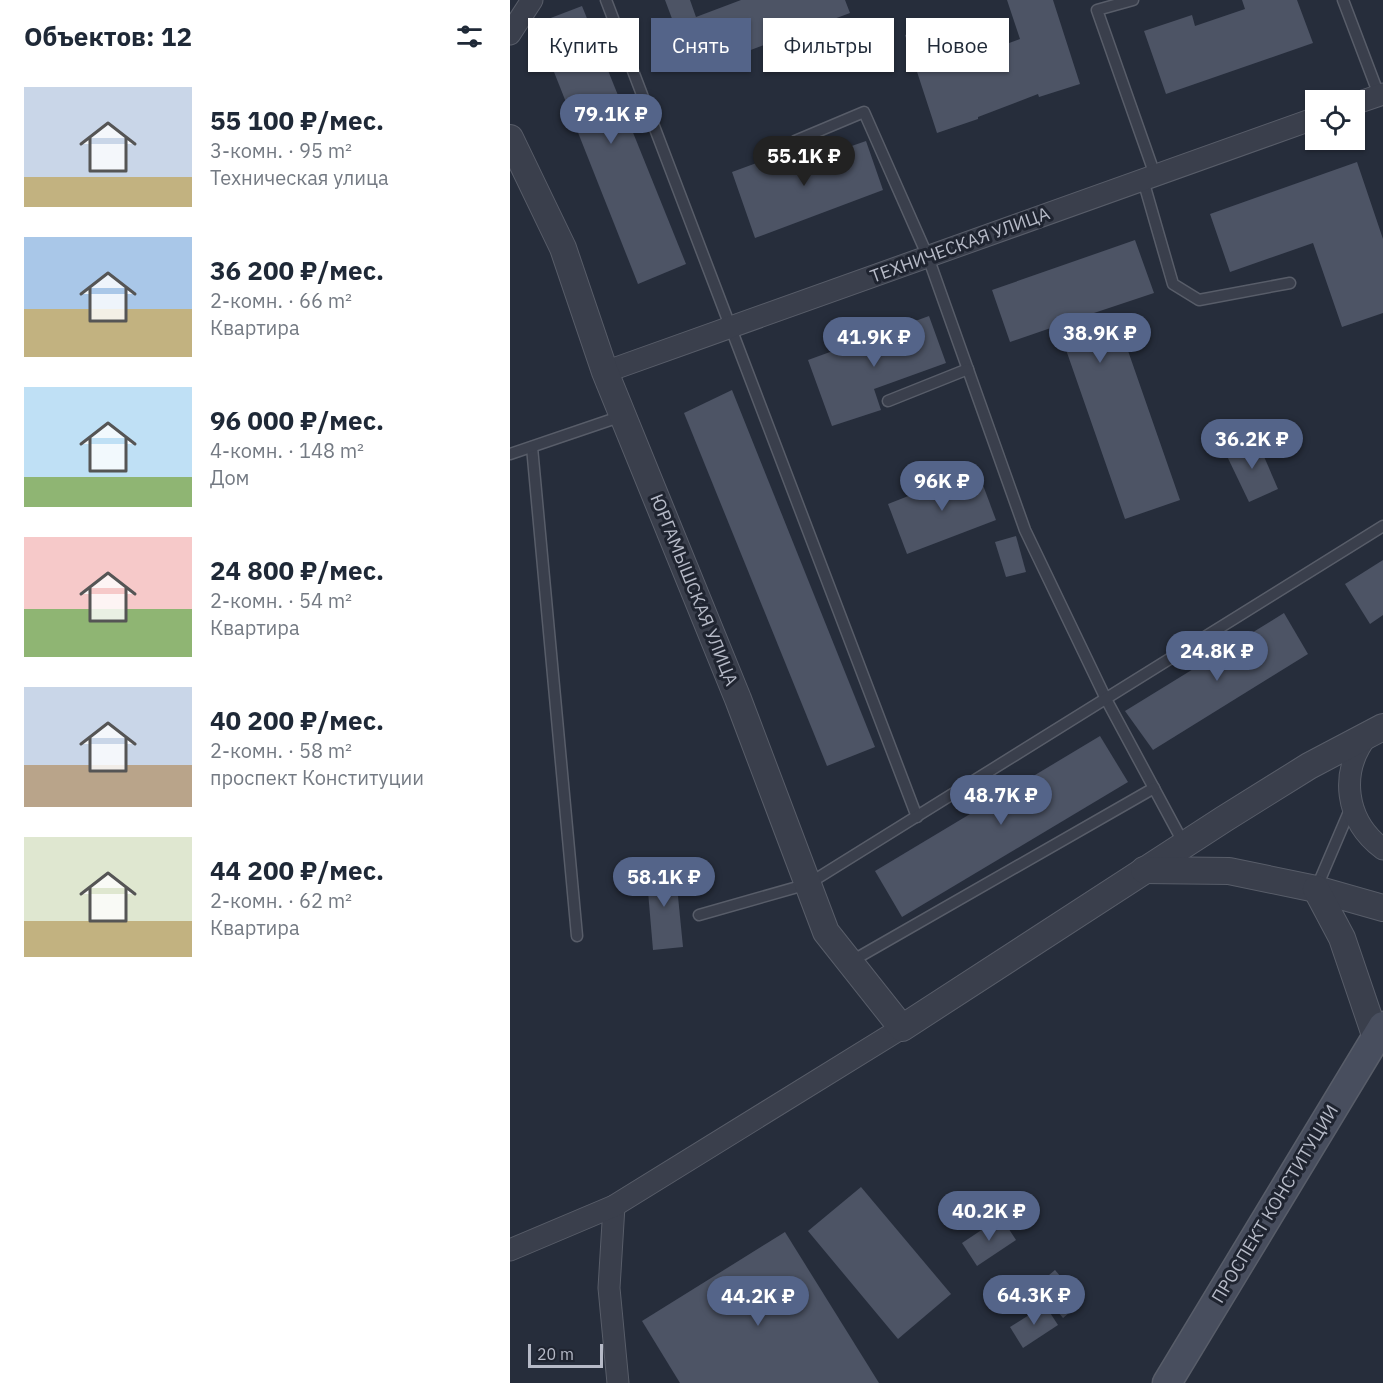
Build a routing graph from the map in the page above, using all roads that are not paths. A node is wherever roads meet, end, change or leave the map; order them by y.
1 (532, 0) edge
2 (606, 0) edge
3 (1132, 0) edge
4 (1343, 0) edge
5 (510, 34) edge
6 (1381, 94) edge
7 (1365, 100) edge
8 (1305, 122) edge
9 (510, 138) edge
10 (795, 141) dead end
11 (1149, 177) junction
12 (928, 257) junction
13 (1290, 283) dead end
14 (729, 327) junction
15 (968, 369) junction
16 (604, 372) junction
17 (888, 401) dead end
18 (623, 416) junction
19 (532, 447) junction
20 (510, 454) edge
21 (1383, 526) edge
22 (1106, 699) junction
23 (1375, 731) edge
24 (1154, 788) junction
25 (1352, 804) junction
26 (917, 817) junction
27 (1184, 844) junction
28 (1383, 849) edge
29 (1144, 870) junction
30 (808, 884) junction
31 (1316, 889) junction
32 (1383, 908) edge
33 (699, 915) dead end
34 (577, 936) dead end
35 (850, 962) junction
36 (902, 1028) junction
37 (1379, 1032) edge
38 (614, 1206) junction
39 (510, 1250) edge
40 (618, 1383) edge
41 (1167, 1383) edge

1 - 5 street
2 - 14 lane
3 - 11 lane
4 - 6 lane
6 - 7 street
8 - 11 street, ТЕХНИЧЕСКАЯ УЛИЦА
9 - 16 street, ЮРГАМЫШСКАЯ УЛИЦА
10 - 12 lane
11 - 12 street, ТЕХНИЧЕСКАЯ УЛИЦА
11 - 13 lane
12 - 14 street, ТЕХНИЧЕСКАЯ УЛИЦА
12 - 15 lane
14 - 16 street, ТЕХНИЧЕСКАЯ УЛИЦА
14 - 26 lane
15 - 17 lane
15 - 22 lane
16 - 18 street, ЮРГАМЫШСКАЯ УЛИЦА
18 - 19 lane
18 - 30 street, ЮРГАМЫШСКАЯ УЛИЦА
19 - 20 lane
19 - 34 lane
21 - 22 lane
22 - 24 lane
22 - 26 lane
23 - 25 street
23 - 27 street
24 - 27 lane
24 - 35 lane
25 - 28 street
25 - 31 lane
26 - 30 lane
27 - 29 street
29 - 31 street
29 - 36 street
30 - 33 lane
30 - 35 street, ЮРГАМЫШСКАЯ УЛИЦА
31 - 32 street
31 - 37 street
35 - 36 street, ЮРГАМЫШСКАЯ УЛИЦА
36 - 38 street
37 - 41 main road, ПРОСПЕКТ КОНСТИТУЦИИ
38 - 39 street
38 - 40 street

